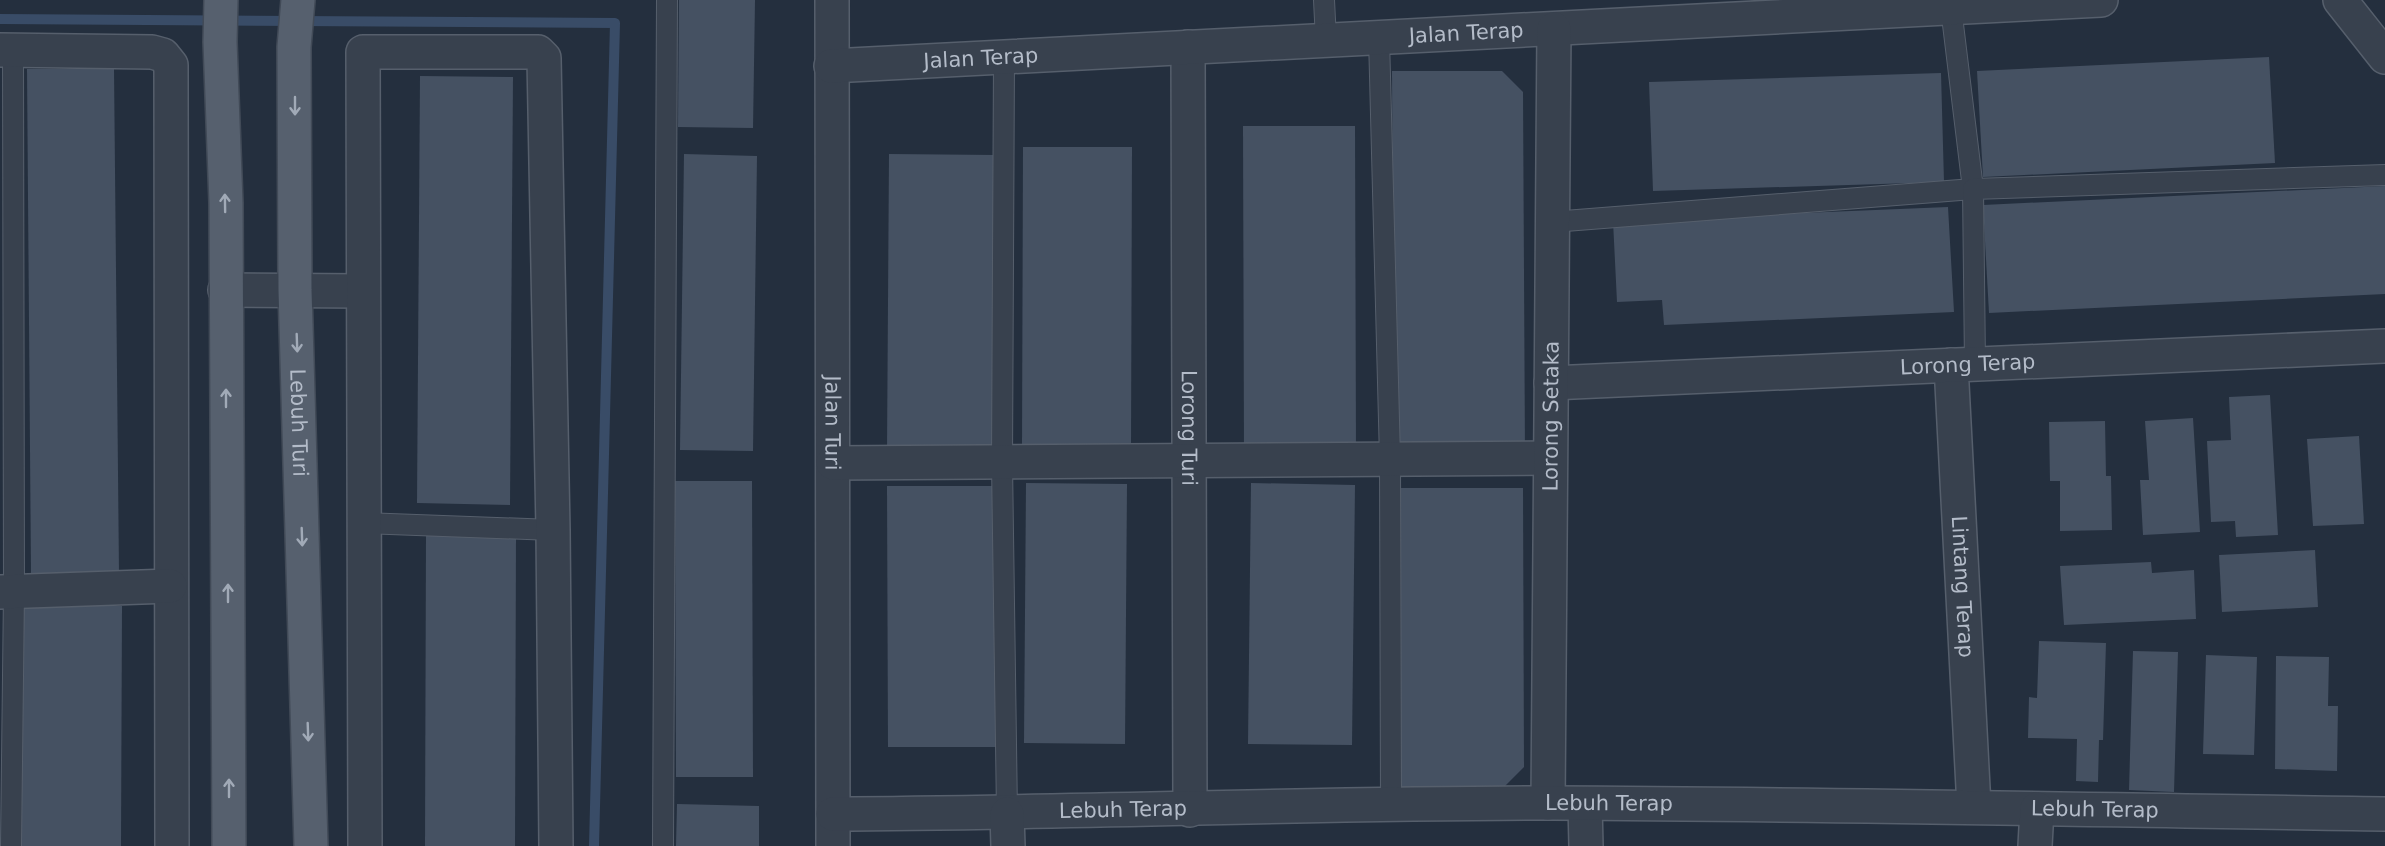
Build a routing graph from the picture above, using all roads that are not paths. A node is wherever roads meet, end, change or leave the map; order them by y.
1 (221, 0) edge
2 (298, 0) edge
3 (667, 0) edge
4 (832, 0) edge
5 (1324, 0) edge
6 (2101, 0) edge
7 (2340, 0) edge
8 (1951, 8) junction
9 (1682, 11) edge
10 (1554, 29) junction
11 (1379, 38) junction
12 (1326, 40) junction
13 (1188, 47) junction
14 (7, 50) edge
15 (2385, 57) edge
16 (1004, 58) junction
17 (831, 66) junction
18 (2385, 175) edge
19 (1973, 189) junction
20 (1552, 222) junction
21 (225, 290) junction
22 (295, 290) junction
23 (362, 291) junction
24 (2385, 346) edge
25 (1963, 365) junction
26 (1551, 383) junction
27 (1551, 458) junction
28 (1390, 459) junction
29 (1189, 460) junction
30 (833, 463) junction
31 (1002, 463) junction
32 (363, 523) junction
33 (554, 530) junction
34 (170, 586) junction
35 (7, 592) edge
36 (1548, 803) junction
37 (1585, 804) junction
38 (1391, 806) junction
39 (1974, 807) junction
40 (2037, 809) junction
41 (1190, 810) junction
42 (833, 814) junction
43 (1007, 814) junction
44 (2385, 814) edge
45 (12, 846) edge
46 (172, 846) edge
47 (229, 846) edge
48 (311, 846) edge
49 (365, 846) edge
50 (556, 846) edge
51 (663, 846) edge
52 (833, 846) edge
53 (1008, 846) edge
54 (1586, 846) edge
55 (2035, 846) edge

21 -> 1 main road
2 -> 22 main road, Lebuh Turi
3 - 51 lane
4 - 17 street, Jalan Turi
5 - 12 lane
6 - 8 street, Jalan Terap
7 - 15 street
8 - 9 street, Jalan Terap
8 - 19 lane
9 - 10 street, Jalan Terap
10 - 11 street, Jalan Terap
10 - 20 street, Lorong Setaka
11 - 12 street, Jalan Terap
11 - 28 lane
12 - 13 street, Jalan Terap
13 - 16 street, Jalan Terap
13 - 29 street, Lorong Turi
14 - 34 street
14 - 35 lane
16 - 17 street, Jalan Terap
16 - 31 lane
17 - 30 street, Jalan Turi
18 - 19 lane
19 - 20 lane
19 - 25 lane
20 - 26 street, Lorong Setaka
21 - 22 street
47 -> 21 main road
22 - 23 street
22 -> 48 main road, Lebuh Turi
23 - 32 street
23 - 33 street
24 - 25 street, Lorong Terap
25 - 26 street, Lorong Terap
25 - 39 street, Lintang Terap
26 - 27 street, Lorong Setaka
27 - 28 street
27 - 36 street, Lorong Setaka
28 - 29 street
28 - 38 lane
29 - 31 street
29 - 41 street, Lorong Turi
30 - 31 street
30 - 42 street, Jalan Turi
31 - 43 lane
32 - 33 lane
32 - 49 street
33 - 50 street
34 - 35 street
34 - 46 street
35 - 45 lane
36 - 37 street, Lebuh Terap
36 - 38 street, Lebuh Terap
37 - 39 street, Lebuh Terap
37 - 54 street
38 - 41 street, Lebuh Terap
39 - 40 street, Lebuh Terap
40 - 44 street, Lebuh Terap
40 - 55 street
41 - 43 street, Lebuh Terap
42 - 43 street, Lebuh Terap
42 - 52 street, Jalan Turi
43 - 53 street

